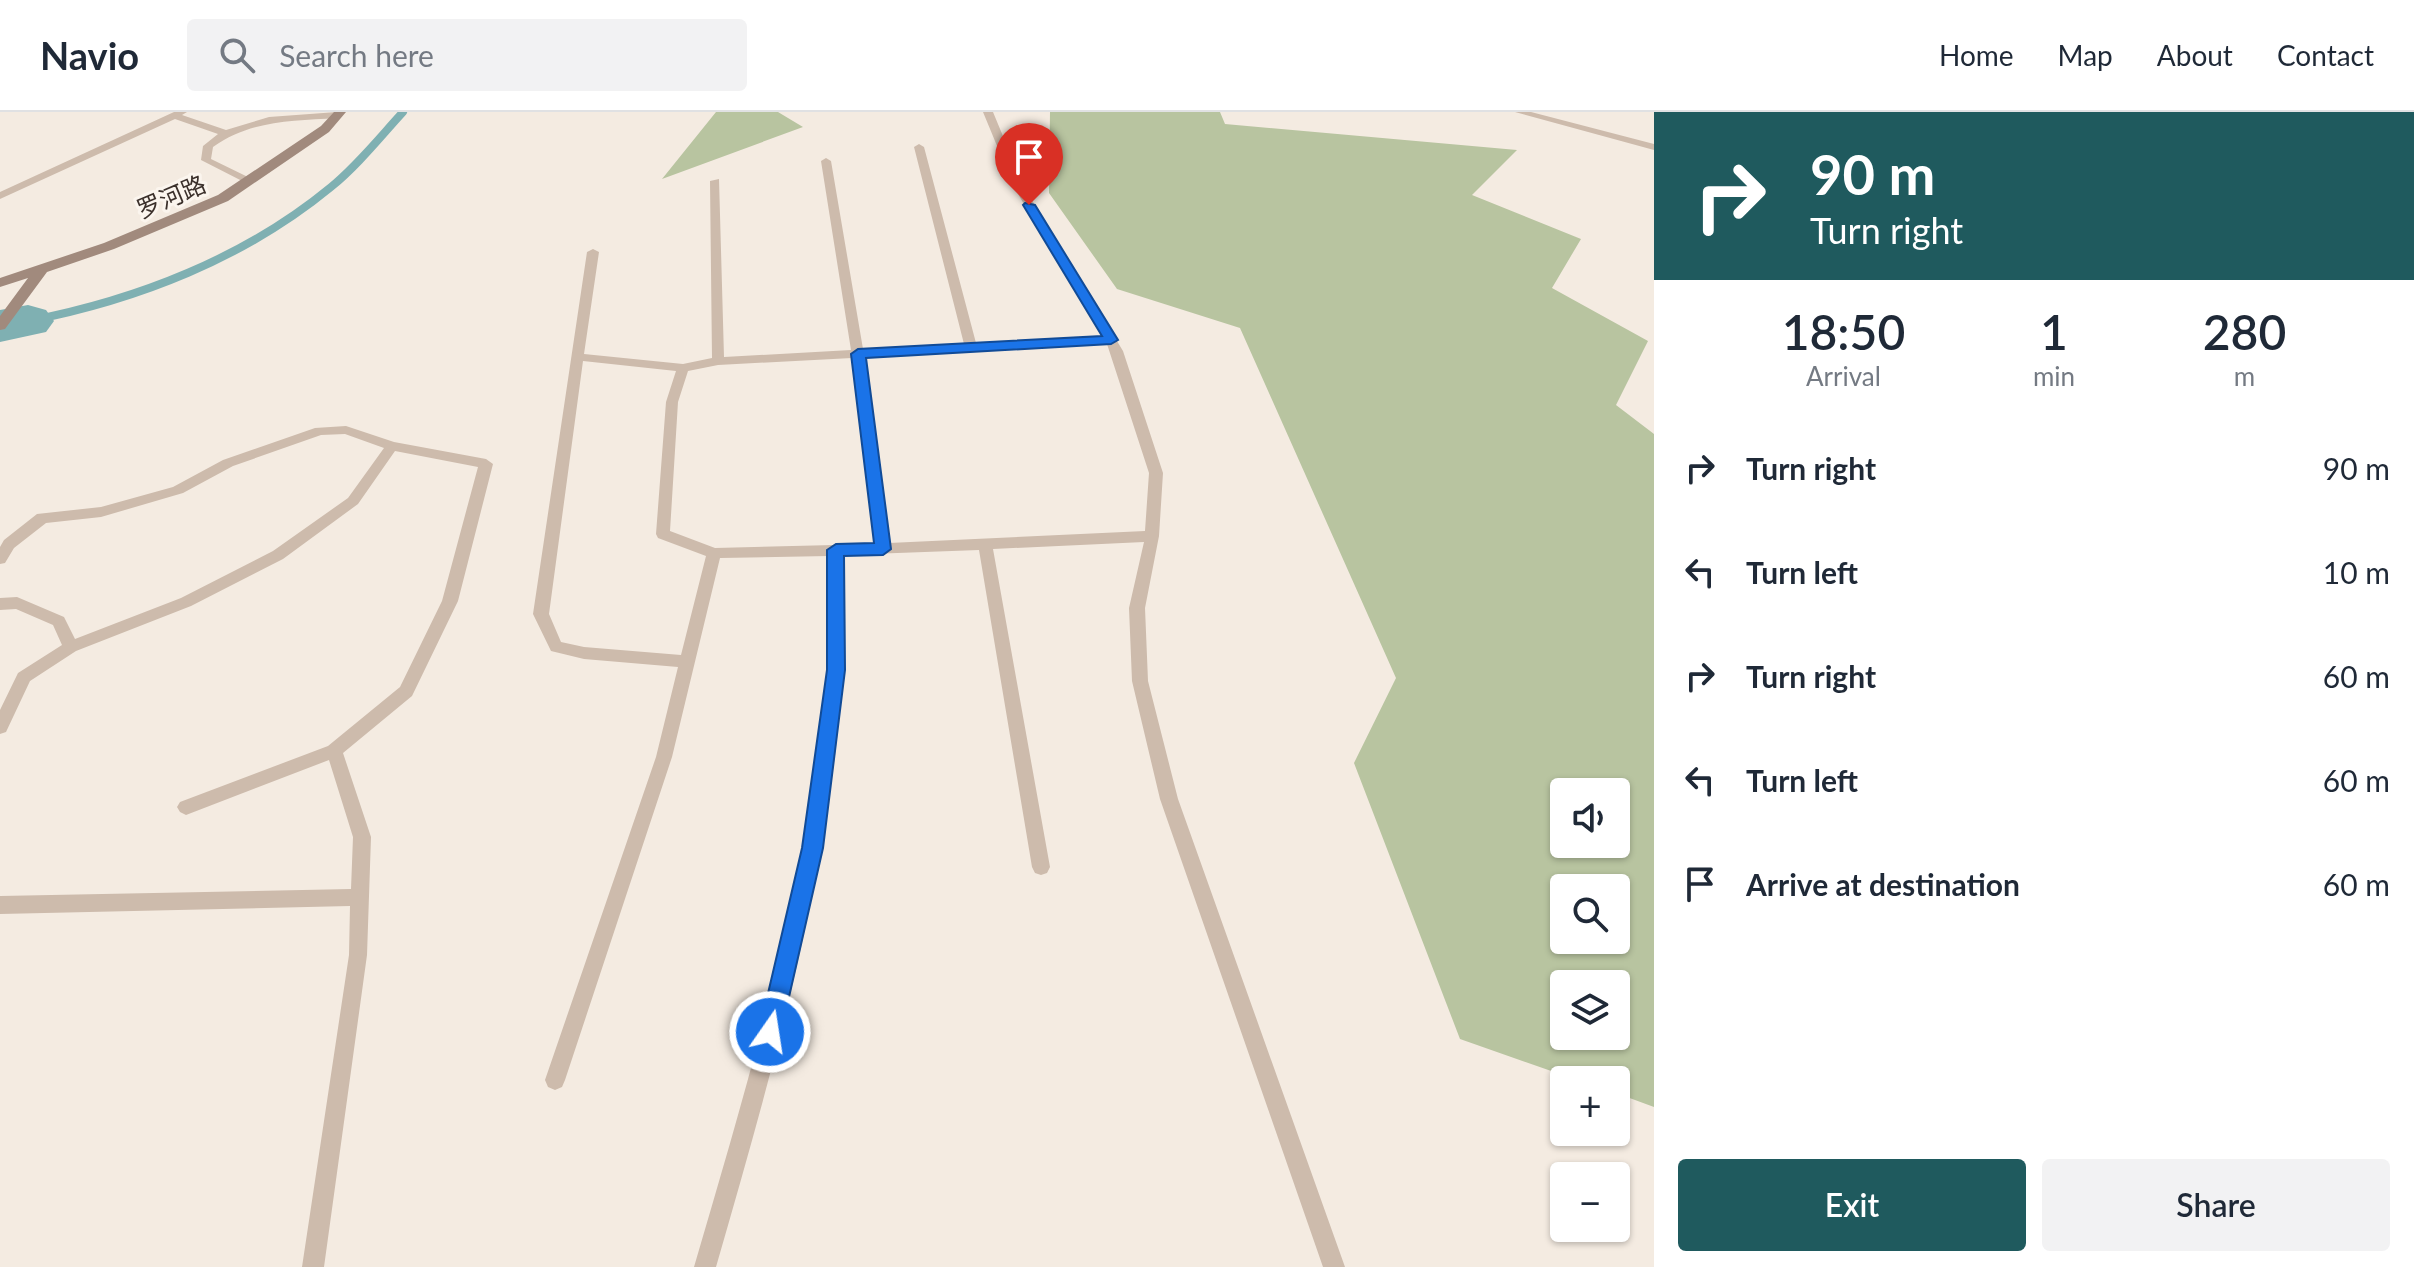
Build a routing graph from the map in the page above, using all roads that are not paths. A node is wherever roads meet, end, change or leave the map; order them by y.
1 (988, 112) edge
2 (1527, 113) edge
3 (178, 114) edge
4 (338, 114) edge
5 (224, 133) junction
6 (919, 147) dead end
7 (1654, 147) edge
8 (826, 161) dead end
9 (248, 181) junction
10 (715, 181) dead end
11 (0, 196) edge
12 (593, 252) dead end
13 (42, 269) dead end
14 (0, 283) edge
15 (0, 326) edge
16 (1111, 340) junction
17 (971, 348) junction
18 (858, 354) junction
19 (578, 357) junction
20 (718, 361) junction
21 (683, 368) junction
22 (392, 446) junction
23 (1152, 536) junction
24 (985, 543) junction
25 (883, 549) junction
26 (836, 550) junction
27 (714, 553) junction
28 (0, 559) edge
29 (0, 604) edge
30 (71, 647) junction
31 (687, 662) junction
32 (0, 727) edge
33 (334, 751) junction
34 (186, 807) dead end
35 (1041, 867) dead end
36 (360, 897) junction
37 (0, 905) edge
38 (555, 1080) dead end
39 (313, 1267) edge
40 (705, 1267) edge
41 (1334, 1267) edge

1 - 16 lane
2 - 7 lane
3 - 5 lane
3 - 11 lane
4 - 5 lane
4 - 9 main road, 罗河路
5 - 9 lane
6 - 17 lane
8 - 18 lane
9 - 14 main road, 罗河路
10 - 20 lane
12 - 19 lane
13 - 15 main road
16 - 17 lane
16 - 23 lane
17 - 18 lane
18 - 20 lane
18 - 25 lane
19 - 21 lane
19 - 31 lane
20 - 21 lane
21 - 27 lane
22 - 28 lane
22 - 30 lane
22 - 33 lane
23 - 24 lane
23 - 41 lane
24 - 25 lane
24 - 35 lane
25 - 26 lane
26 - 27 lane
26 - 40 lane
27 - 31 lane
29 - 30 lane
30 - 32 lane
31 - 38 lane
33 - 34 lane
33 - 36 lane
36 - 37 lane
36 - 39 lane

